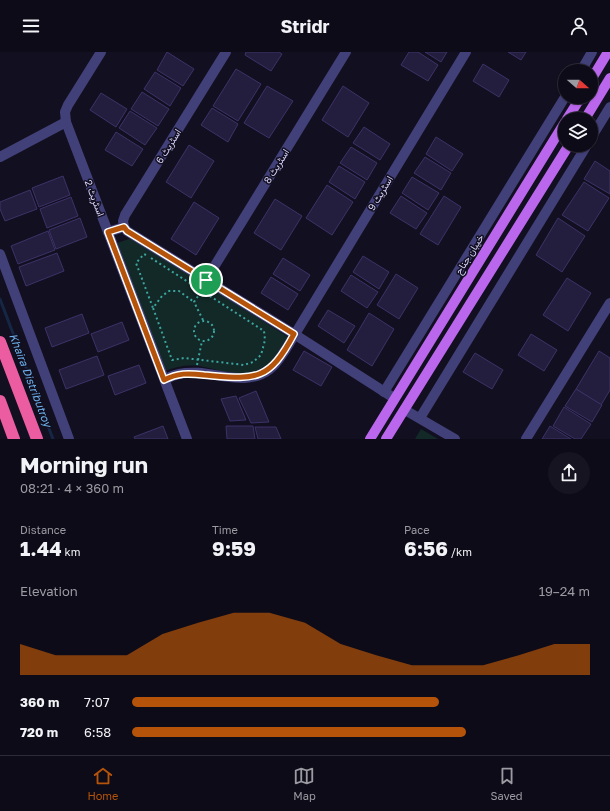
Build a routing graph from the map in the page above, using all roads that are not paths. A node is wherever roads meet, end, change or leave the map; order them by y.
1 (101, 52) edge
2 (226, 52) edge
3 (346, 52) edge
4 (466, 52) edge
5 (592, 52) edge
6 (608, 52) edge
7 (585, 64) edge
8 (598, 68) edge
9 (610, 78) edge
10 (561, 104) edge
11 (610, 107) edge
12 (589, 112) edge
13 (66, 122) junction
14 (598, 127) edge
15 (558, 133) edge
16 (564, 152) edge
17 (582, 152) edge
18 (0, 157) edge
19 (124, 227) junction
20 (108, 232) junction
21 (0, 254) edge
22 (208, 280) junction
23 (610, 303) edge
24 (294, 334) junction
25 (0, 342) edge
26 (164, 380) junction
27 (384, 392) junction
28 (394, 398) junction
29 (0, 401) edge
30 (405, 410) junction
31 (420, 418) junction
32 (14, 439) edge
33 (37, 439) edge
34 (70, 439) edge
35 (187, 439) edge
36 (370, 439) edge
37 (386, 439) edge
38 (455, 439) edge
39 (526, 439) edge

1 - 13 street
2 - 19 street, اسٹریٹ 6
3 - 22 street, اسٹریٹ 8
4 - 24 street, اسٹریٹ 9
5 - 7 street
6 - 8 main road
9 - 12 main road
10 - 27 street
11 - 14 street
13 - 18 street
13 - 20 street, اسٹریٹ 2
15 - 28 main road, خیبان جناح
16 - 30 main road
17 - 31 street
19 - 20 street
19 - 22 street
20 - 26 street, اسٹریٹ 2
21 - 34 street
22 - 24 street
23 - 39 street
24 - 26 street, اسٹریٹ 9
24 - 27 street
25 - 33 highway
26 - 35 street, اسٹریٹ 2
27 - 28 street
28 - 36 main road, خیبان جناح
29 - 32 highway
30 - 31 street
30 - 37 main road
31 - 38 street

